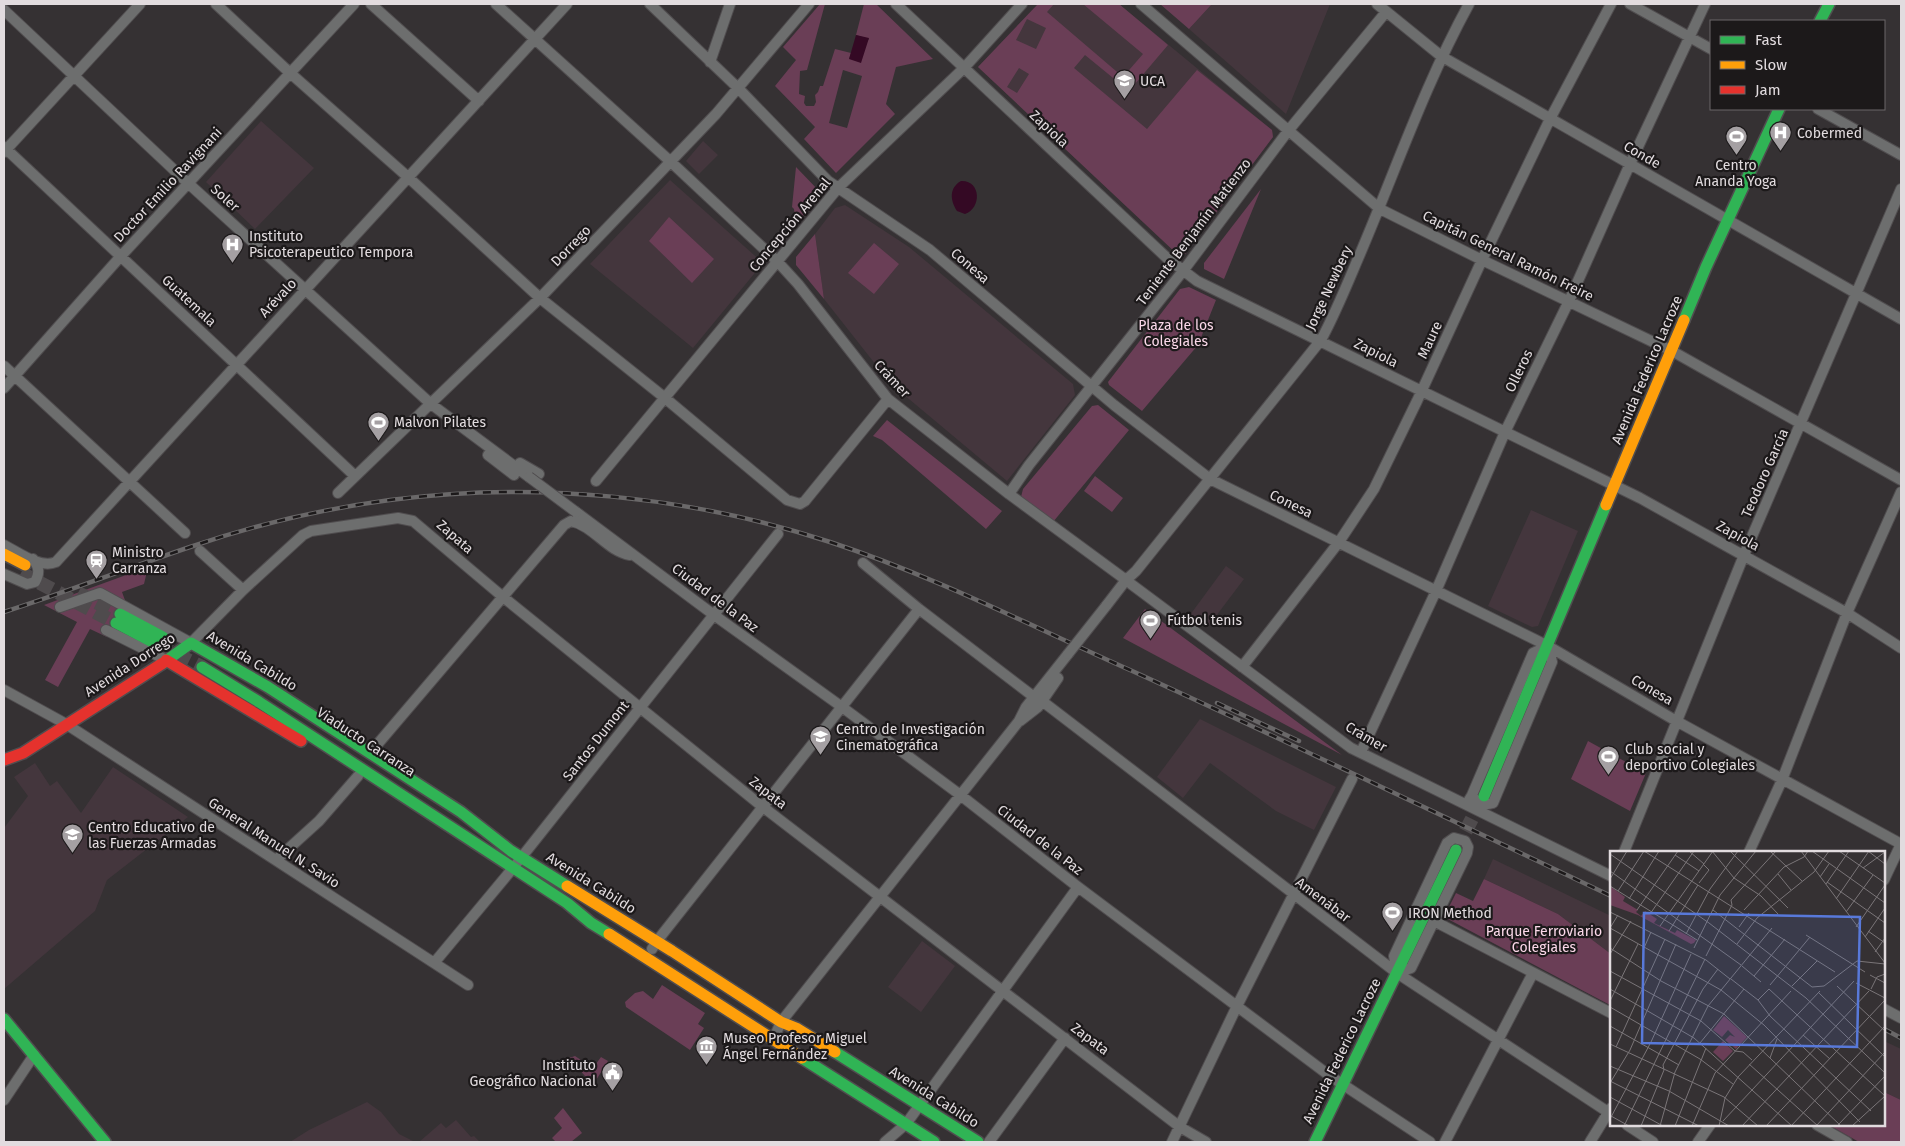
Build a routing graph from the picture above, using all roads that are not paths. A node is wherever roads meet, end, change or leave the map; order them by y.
1 (140, 4) edge
2 (216, 4) edge
3 (354, 4) edge
4 (371, 4) edge
5 (496, 4) edge
6 (567, 4) edge
7 (650, 4) edge
8 (730, 4) edge
9 (809, 4) edge
10 (896, 4) edge
11 (1022, 4) edge
12 (1141, 4) edge
13 (1377, 4) edge
14 (1469, 4) edge
15 (1611, 4) edge
16 (1630, 4) edge
17 (1705, 4) edge
18 (1829, 4) edge
19 (4, 10) edge
20 (1386, 12) junction
21 (1821, 20) edge
22 (1691, 37) junction
23 (536, 39) junction
24 (1710, 48) edge
25 (1441, 56) junction
26 (710, 62) junction
27 (964, 68) junction
28 (289, 72) junction
29 (74, 76) junction
30 (738, 88) junction
31 (479, 101) junction
32 (1780, 110) edge
33 (1820, 110) edge
34 (1550, 119) junction
35 (1288, 131) junction
36 (5, 150) edge
37 (1901, 156) edge
38 (671, 162) junction
39 (1630, 164) junction
40 (409, 178) junction
41 (189, 184) junction
42 (838, 188) junction
43 (1901, 190) edge
44 (1380, 209) junction
45 (1727, 221) junction
46 (121, 256) junction
47 (1482, 260) junction
48 (777, 261) junction
49 (1183, 271) junction
50 (305, 289) junction
51 (1856, 294) junction
52 (540, 298) junction
53 (1569, 301) junction
54 (1901, 319) edge
55 (1321, 340) junction
56 (1672, 350) junction
57 (236, 364) junction
58 (4, 366) edge
59 (14, 376) junction
60 (1093, 387) junction
61 (4, 388) edge
62 (1422, 391) junction
63 (665, 398) junction
64 (888, 399) junction
65 (431, 404) junction
66 (1802, 424) junction
67 (458, 425) junction
68 (1505, 432) junction
69 (514, 475) dead end
70 (355, 476) junction
71 (534, 476) junction
72 (1210, 479) junction
73 (1901, 480) edge
74 (596, 481) dead end
75 (130, 482) junction
76 (1615, 485) junction
77 (1901, 492) edge
78 (338, 493) dead end
79 (1009, 494) junction
80 (574, 517) junction
81 (185, 533) dead end
82 (778, 534) dead end
83 (303, 535) joint
84 (1339, 542) junction
85 (4, 544) edge
86 (200, 551) dead end
87 (4, 554) edge
88 (1744, 556) junction
89 (863, 563) dead end
90 (4, 564) edge
91 (24, 570) junction
92 (4, 574) edge
93 (1129, 582) junction
94 (243, 590) junction
95 (1436, 591) junction
96 (503, 596) junction
97 (60, 607) dead end
98 (919, 609) junction
99 (1847, 613) junction
100 (714, 615) junction
101 (117, 619) junction
102 (160, 641) tunnel mouth
103 (191, 643) junction
104 (1548, 646) junction
105 (1901, 648) edge
106 (1070, 657) junction
107 (166, 660) junction
108 (1242, 667) junction
109 (4, 690) edge
110 (1038, 699) junction
111 (641, 707) junction
112 (842, 707) junction
113 (1678, 722) junction
114 (66, 724) junction
115 (1361, 752) junction
116 (370, 754) junction
117 (4, 760) edge
118 (358, 776) junction
119 (1352, 779) dead end
120 (1782, 780) junction
121 (959, 794) junction
122 (1478, 795) joint
123 (1464, 803) junction
124 (764, 808) junction
125 (1901, 844) edge
126 (1456, 850) tunnel mouth
127 (511, 851) junction
128 (1624, 851) edge
129 (1749, 851) edge
130 (521, 858) junction
131 (276, 860) junction
132 (505, 863) junction
133 (1610, 876) edge
134 (1885, 878) edge
135 (1078, 887) junction
136 (1293, 895) junction
137 (881, 896) junction
138 (567, 902) junction
139 (1434, 921) junction
140 (654, 945) junction
141 (434, 963) junction
142 (1397, 973) junction
143 (1533, 973) junction
144 (468, 985) dead end
145 (1004, 991) junction
146 (1238, 1006) junction
147 (1885, 1010) edge
148 (1610, 1012) edge
149 (1901, 1018) edge
150 (4, 1019) edge
151 (780, 1022) junction
152 (1065, 1038) junction
153 (773, 1040) junction
154 (1499, 1040) junction
155 (34, 1055) junction
156 (1344, 1085) junction
157 (4, 1100) edge
158 (919, 1106) junction
159 (1610, 1112) edge
160 (906, 1124) junction
161 (1629, 1126) edge
162 (1709, 1126) edge
163 (1819, 1126) edge
164 (1180, 1127) junction
165 (105, 1142) edge
166 (885, 1142) edge
167 (934, 1142) edge
168 (978, 1142) edge
169 (989, 1142) edge
170 (1172, 1142) edge
171 (1206, 1142) edge
172 (1315, 1142) edge
173 (1430, 1142) edge
174 (1445, 1142) edge
175 (1590, 1142) edge
176 (1653, 1142) edge
177 (1698, 1142) edge
178 (1847, 1142) edge

1 - 29 street
2 - 28 street
3 - 28 street, Doctor Emilio Ravignani
4 - 31 street
5 - 23 street, Crámer
6 - 23 street, Arévalo
7 - 26 street, Conesa
8 - 26 street
9 - 30 street, Dorrego
10 - 27 street, Zapiola
11 - 27 street, Concepción Arenal
12 - 35 street, Capitán General Ramón Freire
13 - 20 street, Conde
14 - 25 street, Jorge Newbery
15 - 34 street, Maure
16 - 22 street
17 - 22 street, Olleros
18 - 21 main road
19 - 29 street, Soler
20 - 25 street, Conde
20 - 35 street, Teniente Benjamín Matienzo
22 - 24 street
22 - 39 street, Olleros
23 - 31 street, Arévalo
23 - 38 street, Crámer
25 - 34 street, Conde
25 - 44 street, Jorge Newbery
26 - 30 street, Conesa
27 - 42 street, Concepción Arenal
27 - 49 street, Zapiola
28 - 40 street
28 - 41 street, Doctor Emilio Ravignani
29 - 36 street
29 - 41 street, Soler
30 - 38 street, Dorrego
30 - 42 street, Conesa
31 - 40 street, Arévalo
32 - 45 main road, Avenida Federico Lacroze
33 - 37 street
34 - 39 street, Conde
34 - 47 street, Maure
35 - 44 street, Capitán General Ramón Freire
35 - 49 street, Teniente Benjamín Matienzo
36 - 46 street, Guatemala
38 - 48 street, Crámer
38 - 52 street, Dorrego
39 - 45 street, Conde
39 - 53 street, Olleros
40 - 50 street, Arévalo
40 - 52 street
41 - 46 street, Doctor Emilio Ravignani
41 - 50 street, Soler
42 - 48 street, Concepción Arenal
42 - 60 street, Conesa
43 - 51 street, Teodoro García
44 - 47 street, Capitán General Ramón Freire
44 - 55 street, Jorge Newbery
45 - 51 street, Conde
45 - 56 main road, Avenida Federico Lacroze
46 - 57 street, Guatemala
46 - 59 street, Doctor Emilio Ravignani
47 - 53 street, Capitán General Ramón Freire
47 - 62 street, Maure
48 - 63 street, Concepción Arenal
48 - 64 street, Crámer
49 - 55 street, Zapiola
49 - 60 street, Teniente Benjamín Matienzo
50 - 57 street, Arévalo
50 - 65 street, Soler
51 - 54 street, Conde
51 - 66 street, Teodoro García
52 - 63 street
52 - 65 street, Dorrego
53 - 56 street, Capitán General Ramón Freire
53 - 68 street, Olleros
55 - 62 street, Zapiola
55 - 72 street, Jorge Newbery
56 - 66 street, Capitán General Ramón Freire
56 - 76 main road, Avenida Federico Lacroze
57 - 70 street, Guatemala
57 - 75 street, Arévalo
58 - 59 street
59 - 61 street, Doctor Emilio Ravignani
59 - 75 street
60 - 72 street, Conesa
60 - 79 street, Teniente Benjamín Matienzo
62 - 68 street, Zapiola
62 - 84 street, Maure
63 - 64 street
63 - 74 street, Concepción Arenal
64 - 79 street, Crámer
65 - 67 street, Ciudad de la Paz
65 - 70 street, Dorrego
66 - 73 street, Capitán General Ramón Freire
66 - 88 street, Teodoro García
67 - 69 street, Ciudad de la Paz
67 - 71 street, Ciudad de la Paz
67 - 71 street, Ciudad de la Paz
68 - 76 street, Zapiola
68 - 95 street, Olleros
70 - 78 street, Dorrego
71 - 80 street, Ciudad de la Paz, bridge
72 - 84 street, Conesa
72 - 93 street, Jorge Newbery
75 - 81 street
75 - 91 street, Arévalo
76 - 88 street, Zapiola
76 - 104 main road, Avenida Federico Lacroze
77 - 99 street
79 - 93 street, Crámer
80 - 96 street
80 - 100 street, Ciudad de la Paz
82 - 100 street, Santos Dumont
83 - 94 street, Avenida Dorrego
83 - 96 street, Zapata
84 - 95 street, Conesa
84 - 108 street, Maure
85 - 91 street
86 - 94 street
87 - 91 main road
88 - 99 street, Zapiola
88 - 113 street, Teodoro García
89 - 98 street, Amenábar
90 - 91 main road
91 - 92 street
93 - 106 street, Jorge Newbery, bridge
93 - 108 street, Crámer
94 - 103 street, Avenida Dorrego
95 - 104 street, Conesa
95 - 115 street, Olleros
96 - 111 street, Zapata
96 - 116 street
97 - 101 street
98 - 110 street, Amenábar
98 - 112 street
99 - 105 street, Zapiola
99 - 120 street
100 - 111 street, Santos Dumont
100 - 112 street, Ciudad de la Paz
101 - 102 main road
101 - 103 street
101 - 107 street
103 - 107 main road, Avenida Dorrego
103 - 116 main road, Avenida Cabildo
104 - 113 street, Conesa
104 - 122 main road, Avenida Federico Lacroze
106 - 110 street
106 - 110 street
107 - 114 main road, Avenida Dorrego
107 - 118 main road
108 - 115 street, Crámer
109 - 114 street, General Manuel N. Savio
110 - 121 street
110 - 136 street, Amenábar
111 - 124 street, Zapata
111 - 130 street, Santos Dumont
112 - 121 street, Ciudad de la Paz
112 - 124 street
113 - 120 street, Conesa
113 - 128 street, Teodoro García
114 - 117 main road, Avenida Dorrego
114 - 131 street, General Manuel N. Savio
115 - 123 street, Crámer
116 - 127 main road, Avenida Cabildo
118 - 131 street
118 - 132 main road
119 - 136 street
120 - 125 street, Conesa
120 - 129 street
121 - 135 street, Ciudad de la Paz
121 - 137 street
122 - 123 street, Avenida Federico Lacroze
123 - 133 street, Crámer
124 - 137 street, Zapata
124 - 140 street
125 - 134 street
126 - 142 main road, Avenida Federico Lacroze
127 - 130 main road, Avenida Cabildo
127 - 132 main road, Viaducto Carranza
130 - 132 street, Santos Dumont
130 - 140 main road, Avenida Cabildo
131 - 141 street, General Manuel N. Savio
132 - 138 main road
132 - 141 street, Santos Dumont
135 - 145 street
135 - 146 street, Ciudad de la Paz
136 - 142 street, Amenábar
136 - 146 street
137 - 145 street, Zapata
137 - 151 street
138 - 140 main road
138 - 153 main road
139 - 142 street, Avenida Federico Lacroze
139 - 142 street, Avenida Federico Lacroze
139 - 143 street
140 - 151 main road, Avenida Cabildo
141 - 144 street, General Manuel N. Savio
142 - 154 street, Amenábar
142 - 156 main road, Avenida Federico Lacroze
143 - 148 street
143 - 154 street
145 - 152 street, Zapata
145 - 158 street
146 - 156 street, Ciudad de la Paz
146 - 164 street
147 - 149 street
150 - 155 main road
151 - 153 street
151 - 158 main road, Avenida Cabildo
152 - 164 street, Zapata
152 - 169 street
153 - 160 main road
154 - 159 street, Amenábar
154 - 174 street
155 - 157 street
155 - 165 main road
156 - 172 main road, Avenida Federico Lacroze
156 - 173 street, Ciudad de la Paz
158 - 160 street
158 - 168 main road, Avenida Cabildo
159 - 175 street
160 - 166 street
160 - 167 main road
161 - 176 street
162 - 177 street
163 - 178 street
164 - 170 street
164 - 171 street, Zapata

